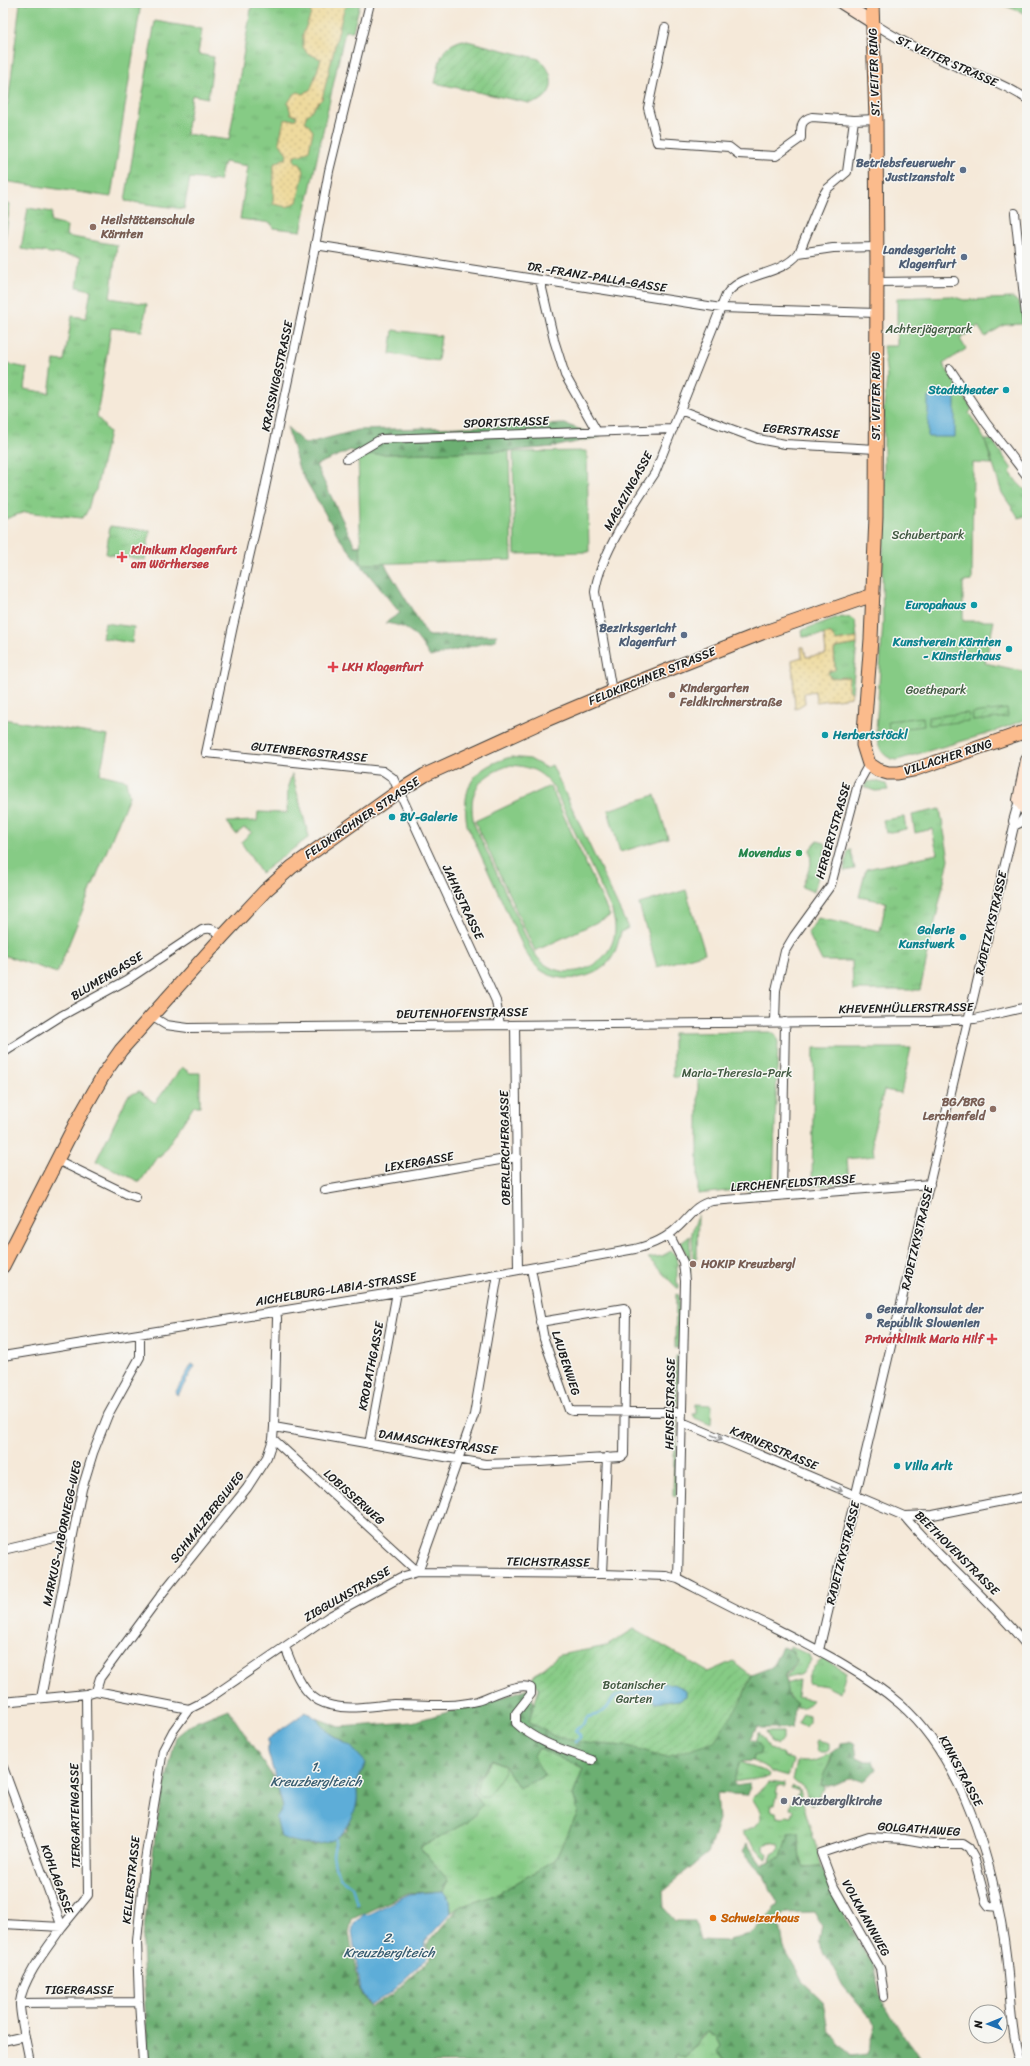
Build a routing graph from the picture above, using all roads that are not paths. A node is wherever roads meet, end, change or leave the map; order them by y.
1 (370, 3) edge
2 (842, 3) edge
3 (872, 3) edge
4 (872, 22) junction
5 (665, 28) dead end
6 (1014, 90) junction
7 (1027, 92) edge
8 (1027, 99) edge
9 (876, 119) junction
10 (854, 120) junction
11 (1015, 213) dead end
12 (315, 245) junction
13 (876, 247) junction
14 (799, 253) junction
15 (540, 280) junction
16 (954, 281) dead end
17 (877, 282) junction
18 (721, 308) junction
19 (877, 313) junction
20 (1027, 325) edge
21 (950, 369) dead end
22 (680, 410) junction
23 (672, 429) junction
24 (596, 430) junction
25 (876, 448) junction
26 (347, 459) dead end
27 (1027, 476) edge
28 (873, 595) junction
29 (612, 692) junction
30 (1027, 731) edge
31 (206, 753) joint
32 (1027, 760) edge
33 (869, 764) junction
34 (399, 791) junction
35 (1019, 800) junction
36 (1027, 812) edge
37 (1014, 826) junction
38 (223, 936) junction
39 (1027, 1007) edge
40 (151, 1016) junction
41 (969, 1020) junction
42 (775, 1022) junction
43 (785, 1022) junction
44 (500, 1025) junction
45 (515, 1025) junction
46 (3, 1053) edge
47 (517, 1157) junction
48 (57, 1160) junction
49 (930, 1184) junction
50 (325, 1190) dead end
51 (782, 1195) junction
52 (136, 1197) dead end
53 (669, 1234) junction
54 (3, 1266) edge
55 (531, 1268) junction
56 (518, 1270) junction
57 (498, 1274) junction
58 (397, 1292) junction
59 (276, 1312) junction
60 (540, 1322) junction
61 (140, 1335) junction
62 (3, 1356) edge
63 (626, 1411) junction
64 (682, 1412) junction
65 (682, 1422) junction
66 (274, 1427) junction
67 (273, 1439) junction
68 (369, 1444) junction
69 (607, 1457) junction
70 (459, 1460) junction
71 (1027, 1496) edge
72 (857, 1497) junction
73 (904, 1516) junction
74 (72, 1534) junction
75 (3, 1550) edge
76 (418, 1572) junction
77 (602, 1574) junction
78 (678, 1579) junction
79 (1027, 1646) edge
80 (284, 1648) junction
81 (819, 1650) junction
82 (96, 1691) junction
83 (86, 1694) junction
84 (41, 1698) junction
85 (3, 1702) edge
86 (189, 1709) junction
87 (592, 1760) dead end
88 (3, 1767) edge
89 (821, 1853) joint
90 (998, 1907) junction
91 (3, 1924) edge
92 (62, 1927) junction
93 (884, 1997) dead end
94 (139, 2002) junction
95 (20, 2003) junction
96 (26, 2036) junction
97 (3, 2041) edge
98 (30, 2063) edge
99 (143, 2063) edge
100 (1021, 2063) edge

1 - 12 street, KRASSNIGGSTRASSE
2 - 4 street, ST. VEITER STRASSE
3 - 4 main road, ST. VEITER RING
4 - 6 street, ST. VEITER STRASSE
4 - 9 main road, ST. VEITER RING
5 - 10 street, ST. VEITER RING
6 - 7 street
6 - 8 street
9 - 10 street
9 - 13 main road, ST. VEITER RING
10 - 14 street
11 - 20 street
12 - 15 street, DR.-FRANZ-PALLA-GASSE
12 - 31 street, KRASSNIGGSTRASSE
13 - 14 street
13 - 17 main road, ST. VEITER RING
14 - 18 street, MAGAZINGASSE
15 - 18 street, DR.-FRANZ-PALLA-GASSE
15 - 24 street
16 - 17 street
17 - 19 main road, ST. VEITER RING
18 - 19 street, DR.-FRANZ-PALLA-GASSE
18 - 22 street, MAGAZINGASSE
19 - 25 main road, ST. VEITER RING
21 - 27 street
22 - 23 street, MAGAZINGASSE
22 - 25 street, EGERSTRASSE
23 - 24 street, SPORTSTRASSE
23 - 29 street, MAGAZINGASSE
24 - 26 street, SPORTSTRASSE
25 - 28 main road, ST. VEITER RING
28 - 29 main road, FELDKIRCHNER STRASSE
28 - 33 main road, ST. VEITER RING
29 - 34 main road, FELDKIRCHNER STRASSE
30 - 33 main road, VILLACHER RING
31 - 34 street, GUTENBERGSTRASSE
32 - 35 street, RADETZKYSTRASSE
33 - 42 street, HERBERTSTRASSE
34 - 38 main road, FELDKIRCHNER STRASSE
34 - 44 street, JAHNSTRASSE
35 - 36 street
35 - 37 street, RADETZKYSTRASSE
36 - 37 street
37 - 41 street, RADETZKYSTRASSE
38 - 40 main road, FELDKIRCHNER STRASSE
38 - 46 street, BLUMENGASSE
39 - 41 street, KHEVENHÜLLERSTRASSE
40 - 44 street, DEUTENHOFENSTRASSE
40 - 48 main road, FELDKIRCHNER STRASSE
41 - 43 street, KHEVENHÜLLERSTRASSE
41 - 49 street, RADETZKYSTRASSE
42 - 43 street
42 - 45 street, DEUTENHOFENSTRASSE
43 - 51 street
44 - 45 street, DEUTENHOFENSTRASSE
45 - 47 street, OBERLERCHERGASSE
47 - 50 street, LEXERGASSE
47 - 56 street, OBERLERCHERGASSE
48 - 52 street
48 - 54 main road, FELDKIRCHNER STRASSE
49 - 51 street, LERCHENFELDSTRASSE
49 - 72 street, RADETZKYSTRASSE
51 - 53 street, LERCHENFELDSTRASSE
53 - 55 street, AICHELBURG-LABIA-STRASSE
53 - 64 street, HENSELSTRASSE
55 - 56 street, AICHELBURG-LABIA-STRASSE
55 - 60 street, LAUBENWEG
56 - 57 street, AICHELBURG-LABIA-STRASSE
57 - 58 street, AICHELBURG-LABIA-STRASSE
57 - 70 street
58 - 59 street, AICHELBURG-LABIA-STRASSE
58 - 68 street, KROBATHGASSE
59 - 61 street, AICHELBURG-LABIA-STRASSE
59 - 66 street, SCHMALZBERGLWEG
60 - 63 street, LAUBENWEG
60 - 63 street
61 - 62 street, AICHELBURG-LABIA-STRASSE
61 - 74 street, MARKUS-JABORNEGG-WEG
63 - 64 street, LAUBENWEG
63 - 69 street, DAMASCHKESTRASSE
64 - 65 street, HENSELSTRASSE
65 -> 72 street, KARNERSTRASSE
65 - 78 street, HENSELSTRASSE
66 - 67 street, SCHMALZBERGLWEG
66 - 68 street, DAMASCHKESTRASSE
67 - 76 street, LOBISSERWEG
67 - 82 street, SCHMALZBERGLWEG
68 - 70 street, DAMASCHKESTRASSE
69 - 70 street, DAMASCHKESTRASSE
69 - 77 street
70 - 76 street
71 - 73 street
72 - 73 street, BEETHOVENSTRASSE
72 - 81 street, RADETZKYSTRASSE
73 - 79 street, BEETHOVENSTRASSE
74 - 75 street
74 - 84 street, MARKUS-JABORNEGG-WEG
76 - 77 street, TEICHSTRASSE
76 - 80 street, ZIGGULNSTRASSE
77 - 78 street, TEICHSTRASSE
78 - 81 street, KINKSTRASSE
80 - 86 street, ZIGGULNSTRASSE
80 - 87 street
81 - 90 street, KINKSTRASSE
82 - 83 street
82 - 86 street
83 - 84 street
83 - 92 street, TIERGARTENGASSE
84 - 85 street
86 - 94 street, KELLERSTRASSE
88 - 92 street, KOHLAGASSE
89 - 90 street, GOLGATHAWEG
89 - 93 street, VOLKMANNWEG
90 - 100 street, KINKSTRASSE
91 - 92 street
92 - 95 street, KOHLAGASSE
94 - 95 street, TIGERGASSE
94 - 99 street, KELLERSTRASSE
95 - 96 street, KOHLAGASSE
96 - 97 street
96 - 98 street, KOHLAGASSE

